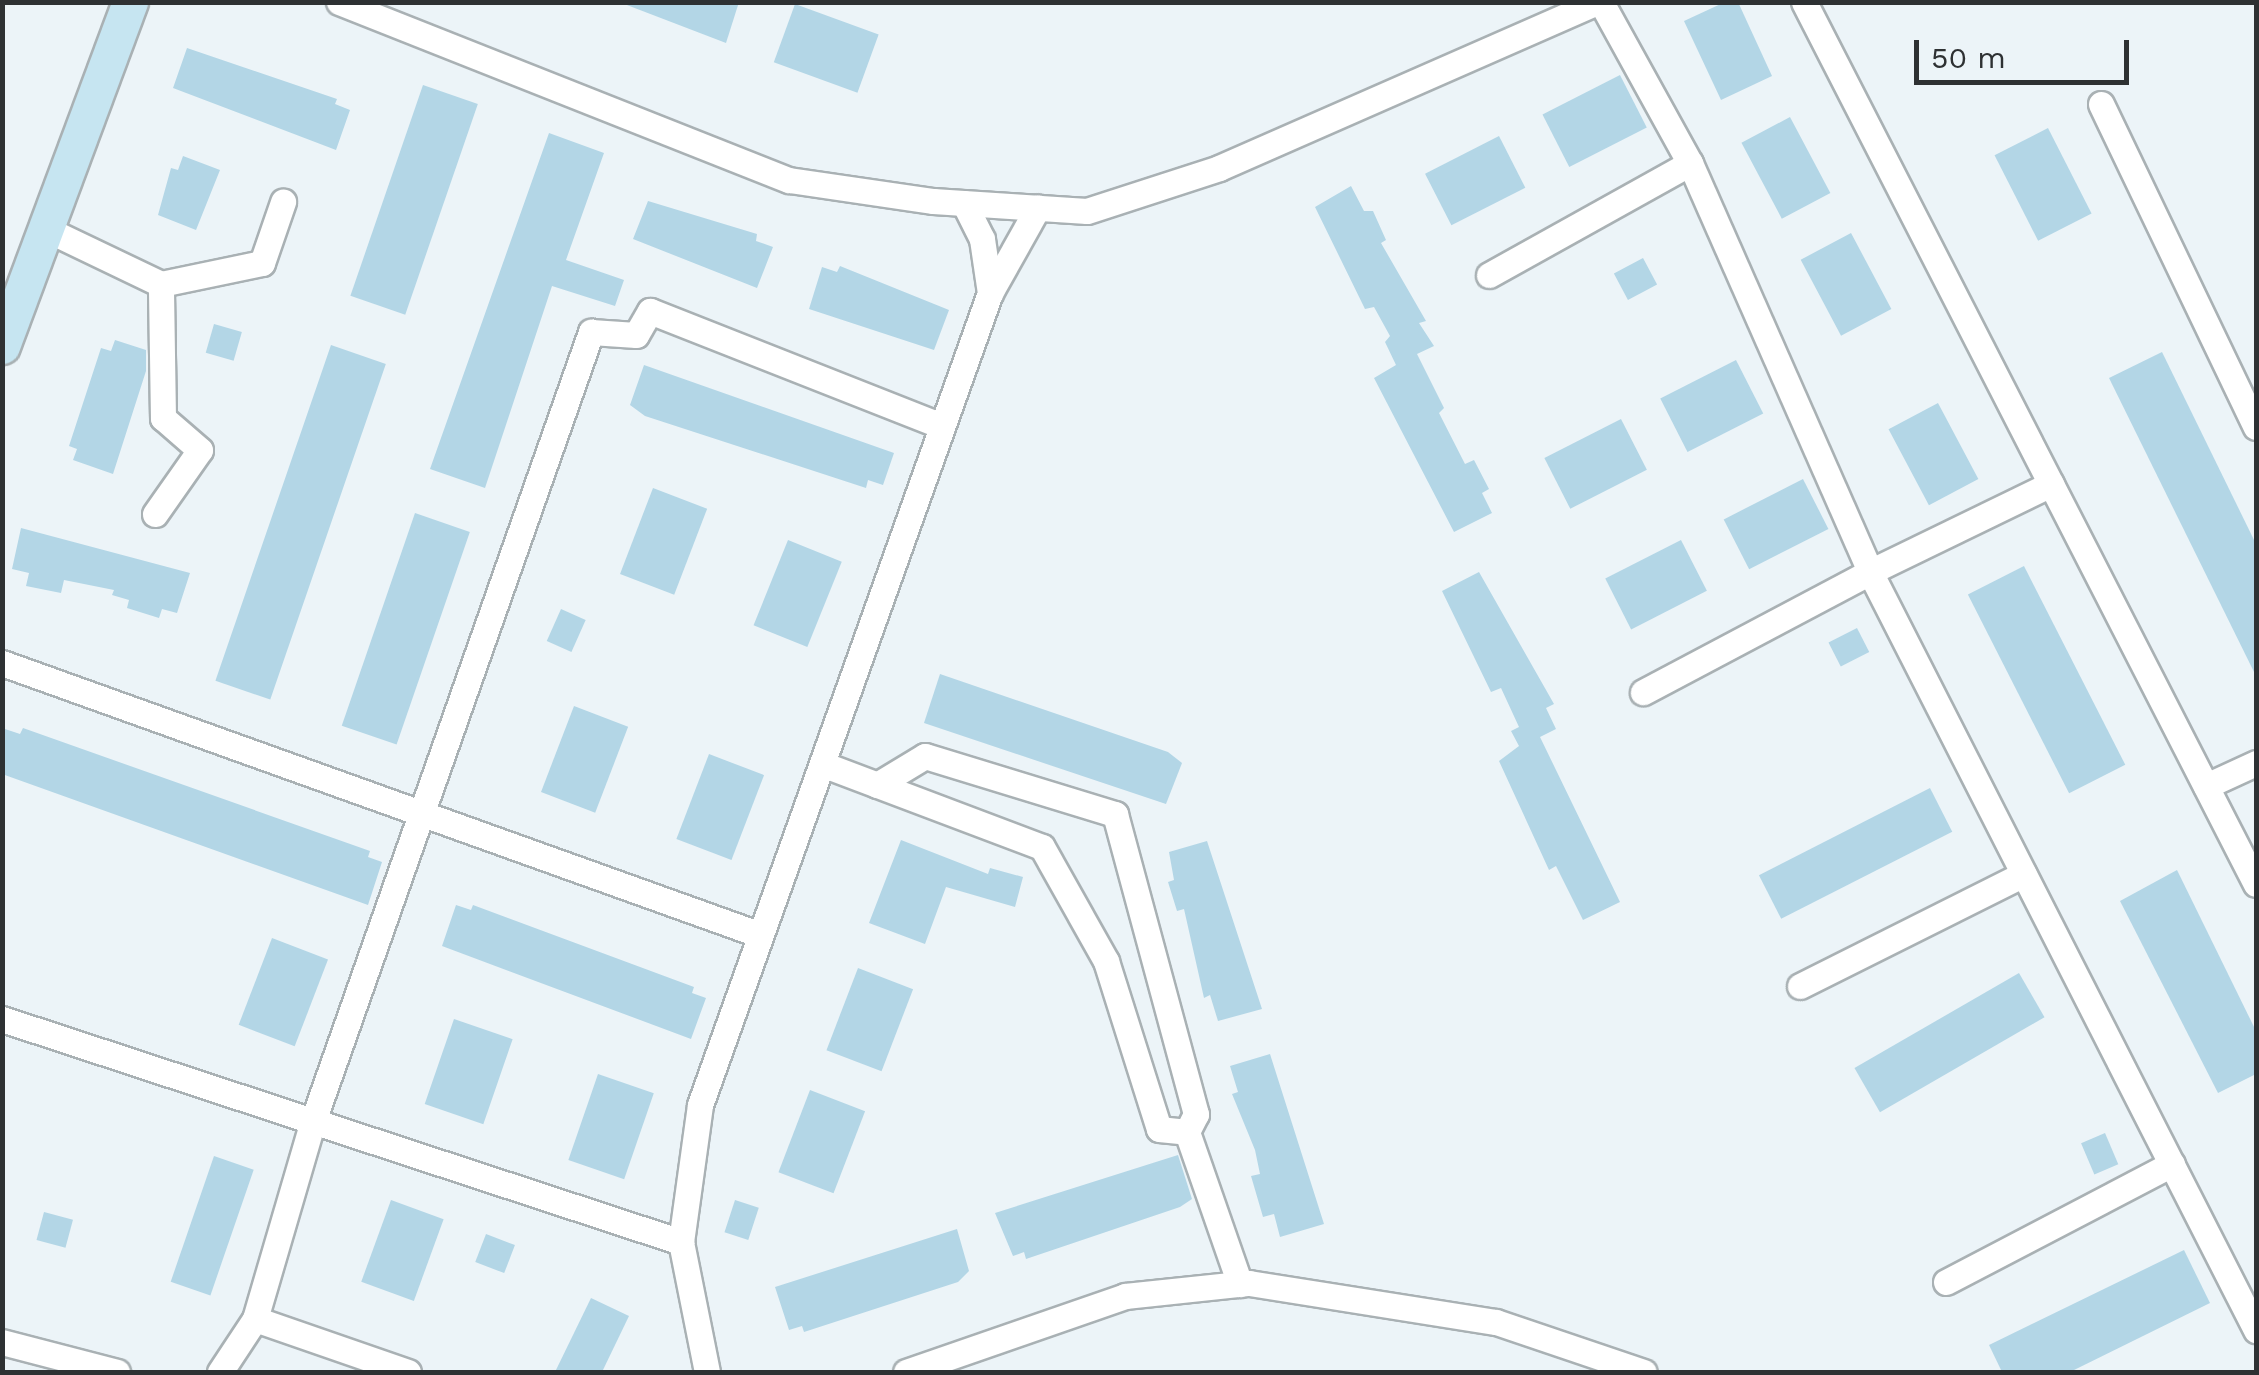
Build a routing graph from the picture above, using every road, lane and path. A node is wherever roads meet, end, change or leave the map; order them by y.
1 (130, 2) edge
2 (339, 2) edge
3 (1600, 2) edge
4 (1804, 2) edge
5 (2101, 104) dead end
6 (1690, 164) junction
7 (283, 202) dead end
8 (964, 203) junction
9 (1038, 207) junction
10 (46, 229) junction
11 (1490, 275) dead end
12 (161, 284) junction
13 (990, 293) junction
14 (2, 346) edge
15 (942, 426) junction
16 (2256, 428) edge
17 (2051, 484) junction
18 (155, 514) dead end
19 (1870, 572) junction
20 (2, 663) edge
21 (1643, 692) dead end
22 (2256, 763) edge
23 (822, 764) junction
24 (877, 785) junction
25 (2206, 786) junction
26 (425, 814) junction
27 (2024, 874) junction
28 (2256, 884) edge
29 (761, 935) junction
30 (1800, 986) dead end
31 (2, 1019) edge
32 (313, 1122) junction
33 (1187, 1132) junction
34 (2172, 1164) junction
35 (681, 1242) junction
36 (1946, 1282) dead end
37 (1240, 1284) junction
38 (255, 1319) junction
39 (2256, 1330) edge
40 (2, 1342) edge
41 (116, 1372) edge
42 (220, 1372) edge
43 (408, 1372) edge
44 (707, 1372) edge
45 (906, 1372) edge
46 (1644, 1372) edge

1 - 10 street
2 - 8 street
3 - 6 street
3 - 9 street
4 - 17 street
5 - 16 street
6 - 11 street
6 - 19 street
7 - 12 street
8 - 9 street
8 - 13 street
9 - 13 street
10 - 12 street
10 - 14 street
12 - 18 street
13 - 15 street
15 - 23 street
15 - 26 street
17 - 19 street
17 - 25 street
19 - 21 street
19 - 27 street
20 - 26 street
22 - 25 street
23 - 24 street
23 - 29 street
24 - 33 street
24 - 33 street
25 - 28 street
26 - 29 street
26 - 32 street
27 - 30 street
27 - 34 street
29 - 35 street
31 - 32 street
32 - 35 street
32 - 38 street
33 - 37 street
34 - 36 street
34 - 39 street
35 - 44 street
37 - 45 street
37 - 46 street
38 - 42 street
38 - 43 street
40 - 41 street

